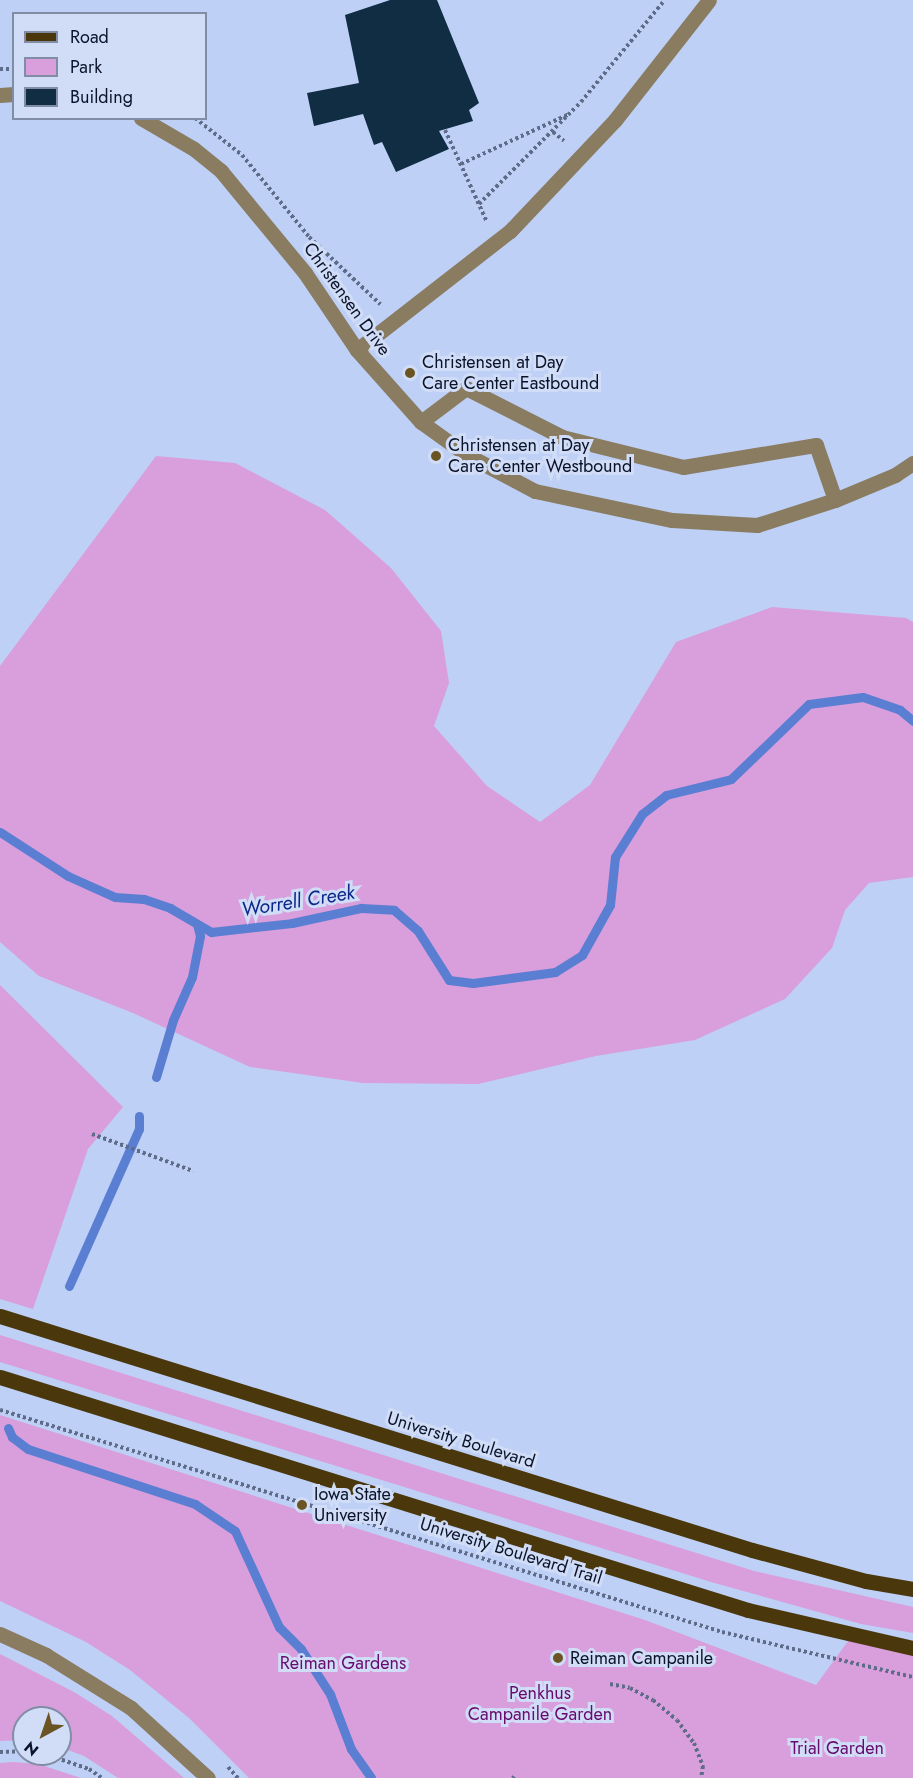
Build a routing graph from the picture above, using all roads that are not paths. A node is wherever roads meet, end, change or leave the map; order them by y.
1 (709, 0) edge
2 (144, 120) edge
3 (357, 350) junction
4 (421, 422) junction
5 (913, 463) edge
6 (835, 500) junction
7 (0, 1316) edge
8 (0, 1377) edge
9 (913, 1589) edge
10 (0, 1634) edge
11 (913, 1648) edge
12 (208, 1778) edge

1 - 3 street
2 - 3 street, Christensen Drive
3 - 4 street, Christensen Drive
4 - 6 street, Christensen Drive
4 - 6 street
5 - 6 street, Christensen Drive
7 - 9 main road, University Boulevard
8 - 11 main road
10 - 12 street

